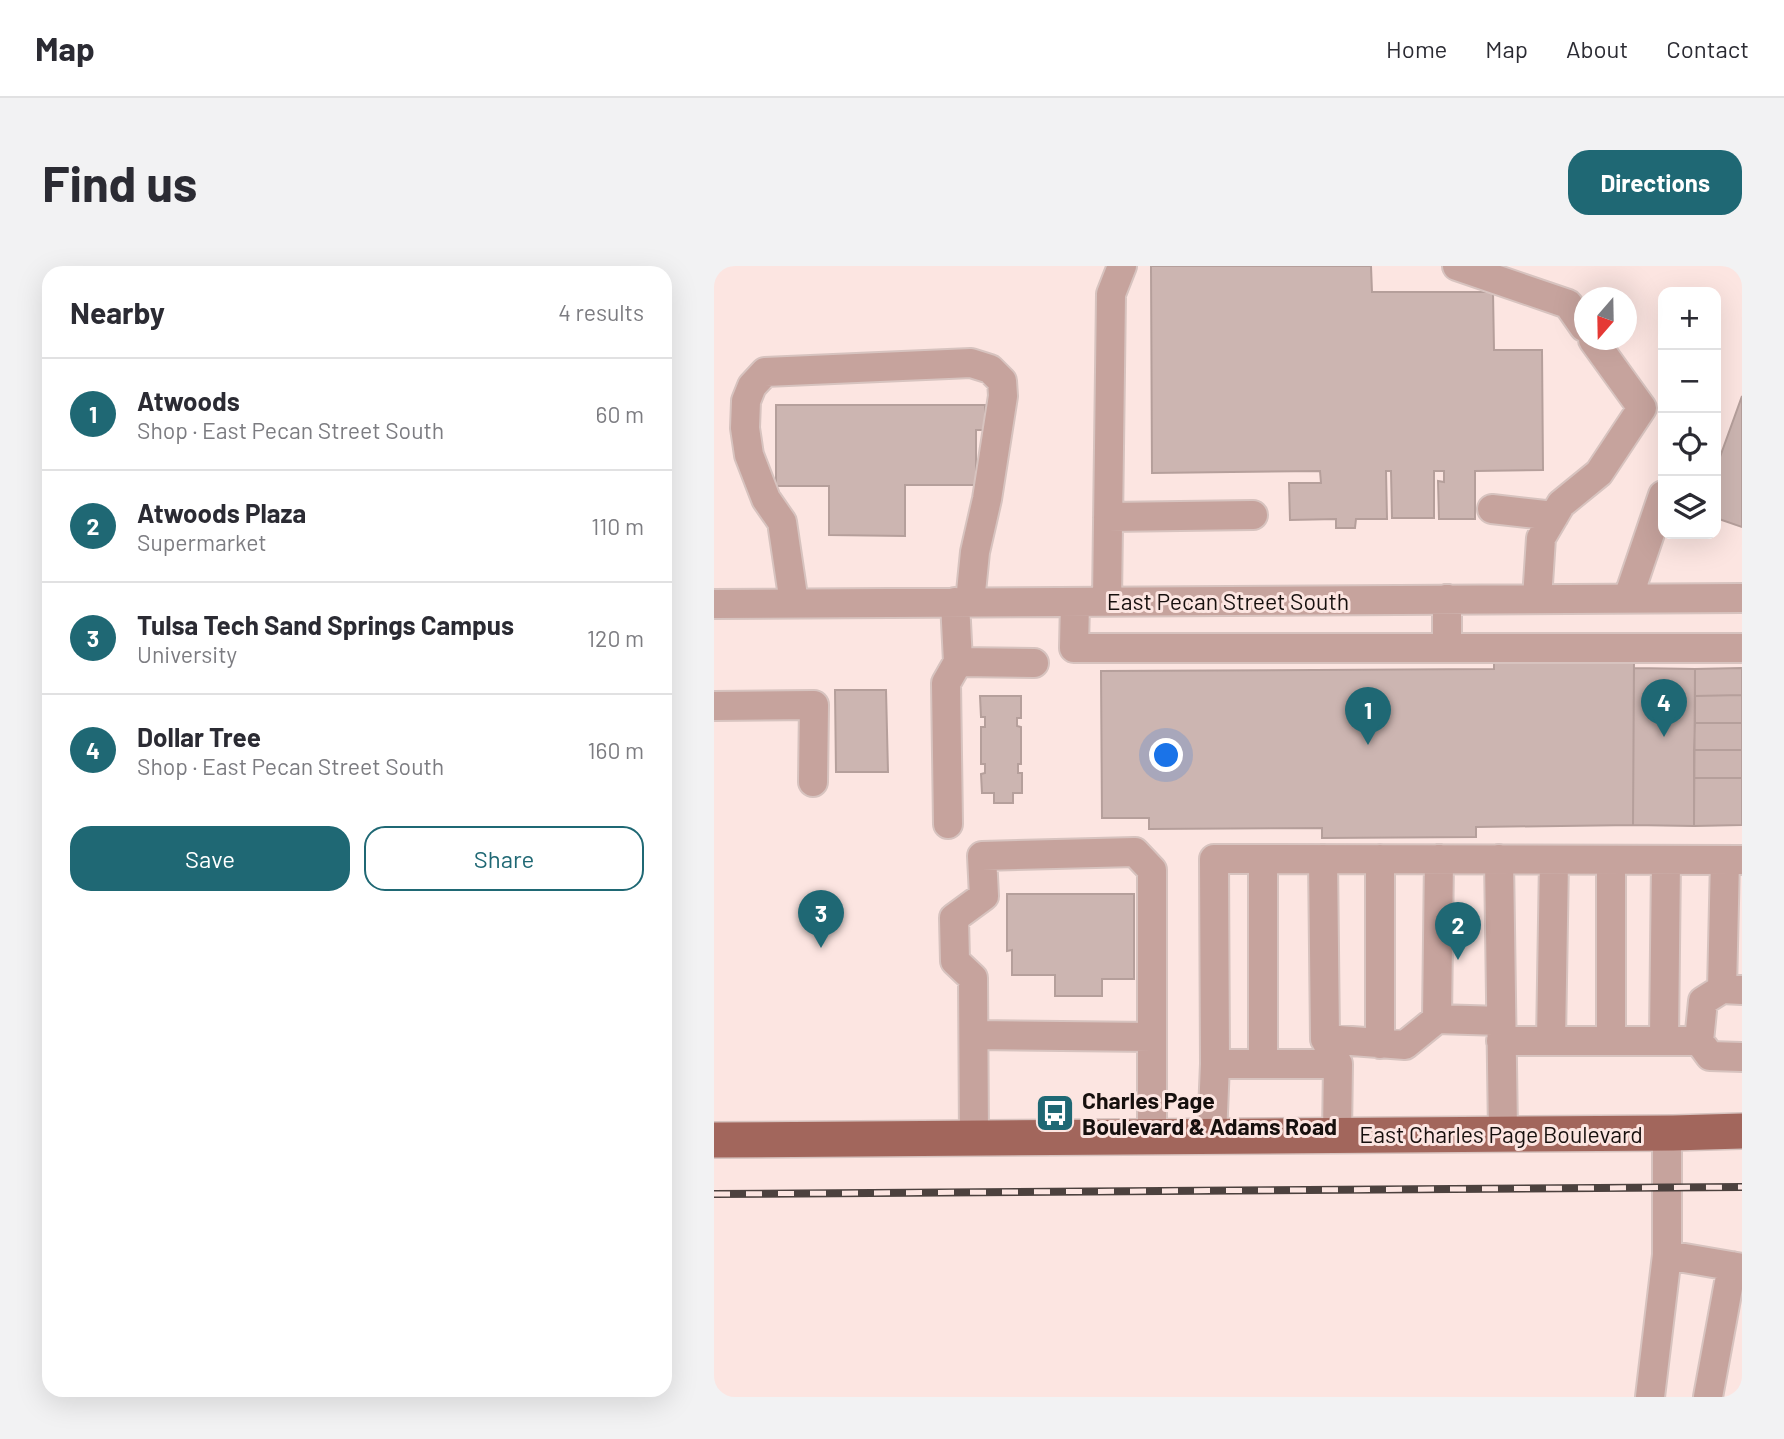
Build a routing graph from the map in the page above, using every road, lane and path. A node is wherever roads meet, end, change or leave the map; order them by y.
1 (1122, 266) edge
2 (1457, 266) edge
3 (1574, 312) edge
4 (1600, 350) edge
5 (1492, 509) dead end
6 (1658, 510) edge
7 (1253, 515) dead end
8 (1554, 516) junction
9 (1108, 517) junction
10 (1628, 598) junction
11 (1742, 598) edge
12 (1447, 599) junction
13 (1536, 599) junction
14 (1107, 601) junction
15 (1162, 601) junction
16 (962, 602) junction
17 (1075, 602) junction
18 (794, 603) junction
19 (714, 604) edge
20 (1163, 648) junction
21 (1447, 648) junction
22 (1742, 648) edge
23 (958, 662) junction
24 (1034, 663) dead end
25 (714, 706) edge
26 (813, 782) dead end
27 (948, 824) dead end
28 (1263, 859) junction
29 (1322, 859) junction
30 (1380, 859) junction
31 (1438, 859) junction
32 (1499, 859) junction
33 (1554, 860) junction
34 (1611, 860) junction
35 (1666, 860) junction
36 (1734, 860) edge
37 (1732, 989) edge
38 (1437, 1019) junction
39 (1501, 1031) junction
40 (974, 1035) junction
41 (1152, 1037) junction
42 (1325, 1039) junction
43 (1664, 1039) junction
44 (1611, 1040) junction
45 (1551, 1041) junction
46 (1699, 1041) junction
47 (1380, 1044) junction
48 (1742, 1057) edge
49 (1215, 1064) junction
50 (1263, 1064) junction
51 (1338, 1064) junction
52 (1742, 1130) edge
53 (1503, 1133) junction
54 (1667, 1133) junction
55 (1337, 1135) junction
56 (1152, 1136) junction
57 (1212, 1136) junction
58 (974, 1138) junction
59 (714, 1140) edge
60 (1667, 1255) junction
61 (1737, 1267) edge
62 (1650, 1397) edge
63 (1708, 1397) edge

1 - 9 street
2 - 3 street
4 - 8 street
5 - 8 street
6 - 10 street
7 - 9 street
8 - 13 street
9 - 14 street
10 - 11 street, East Pecan Street South
10 - 13 street, East Pecan Street South
12 - 13 street, East Pecan Street South
12 - 15 street, East Pecan Street South
12 - 21 street
14 - 15 street, East Pecan Street South
14 - 17 street, East Pecan Street South
15 - 20 street
16 - 17 street, East Pecan Street South
16 - 18 street, East Pecan Street South
16 - 18 street
16 - 23 street
17 - 20 street
18 - 19 street, East Pecan Street South
20 - 21 street
21 - 22 street
23 - 24 street
23 - 27 street
25 - 26 street
28 - 29 street
28 - 49 street
28 - 50 street
29 - 30 street
29 - 42 street
30 - 31 street
30 - 47 street
31 - 32 street
31 - 38 street
32 - 33 street
32 - 39 street
33 - 34 street
33 - 45 street
34 - 35 street
34 - 44 street
35 - 36 street
35 - 43 street
36 - 37 street
37 - 46 street
38 - 39 street
38 - 47 street
39 - 45 street
39 - 53 street
40 - 41 street
40 - 41 street
40 - 58 street
41 - 56 street
42 - 47 street
42 - 51 street
43 - 44 street
43 - 46 street
44 - 45 street
46 - 48 street
49 - 50 street
49 - 57 street
50 - 51 street
51 - 55 street
52 - 54 main road, East Charles Page Boulevard
53 - 54 main road, East Charles Page Boulevard
53 - 55 main road, East Charles Page Boulevard
54 - 60 street
55 - 57 main road, East Charles Page Boulevard
56 - 57 main road, East Charles Page Boulevard
56 - 58 main road, East Charles Page Boulevard
58 - 59 main road, East Charles Page Boulevard
60 - 61 street
60 - 62 street
61 - 63 street

